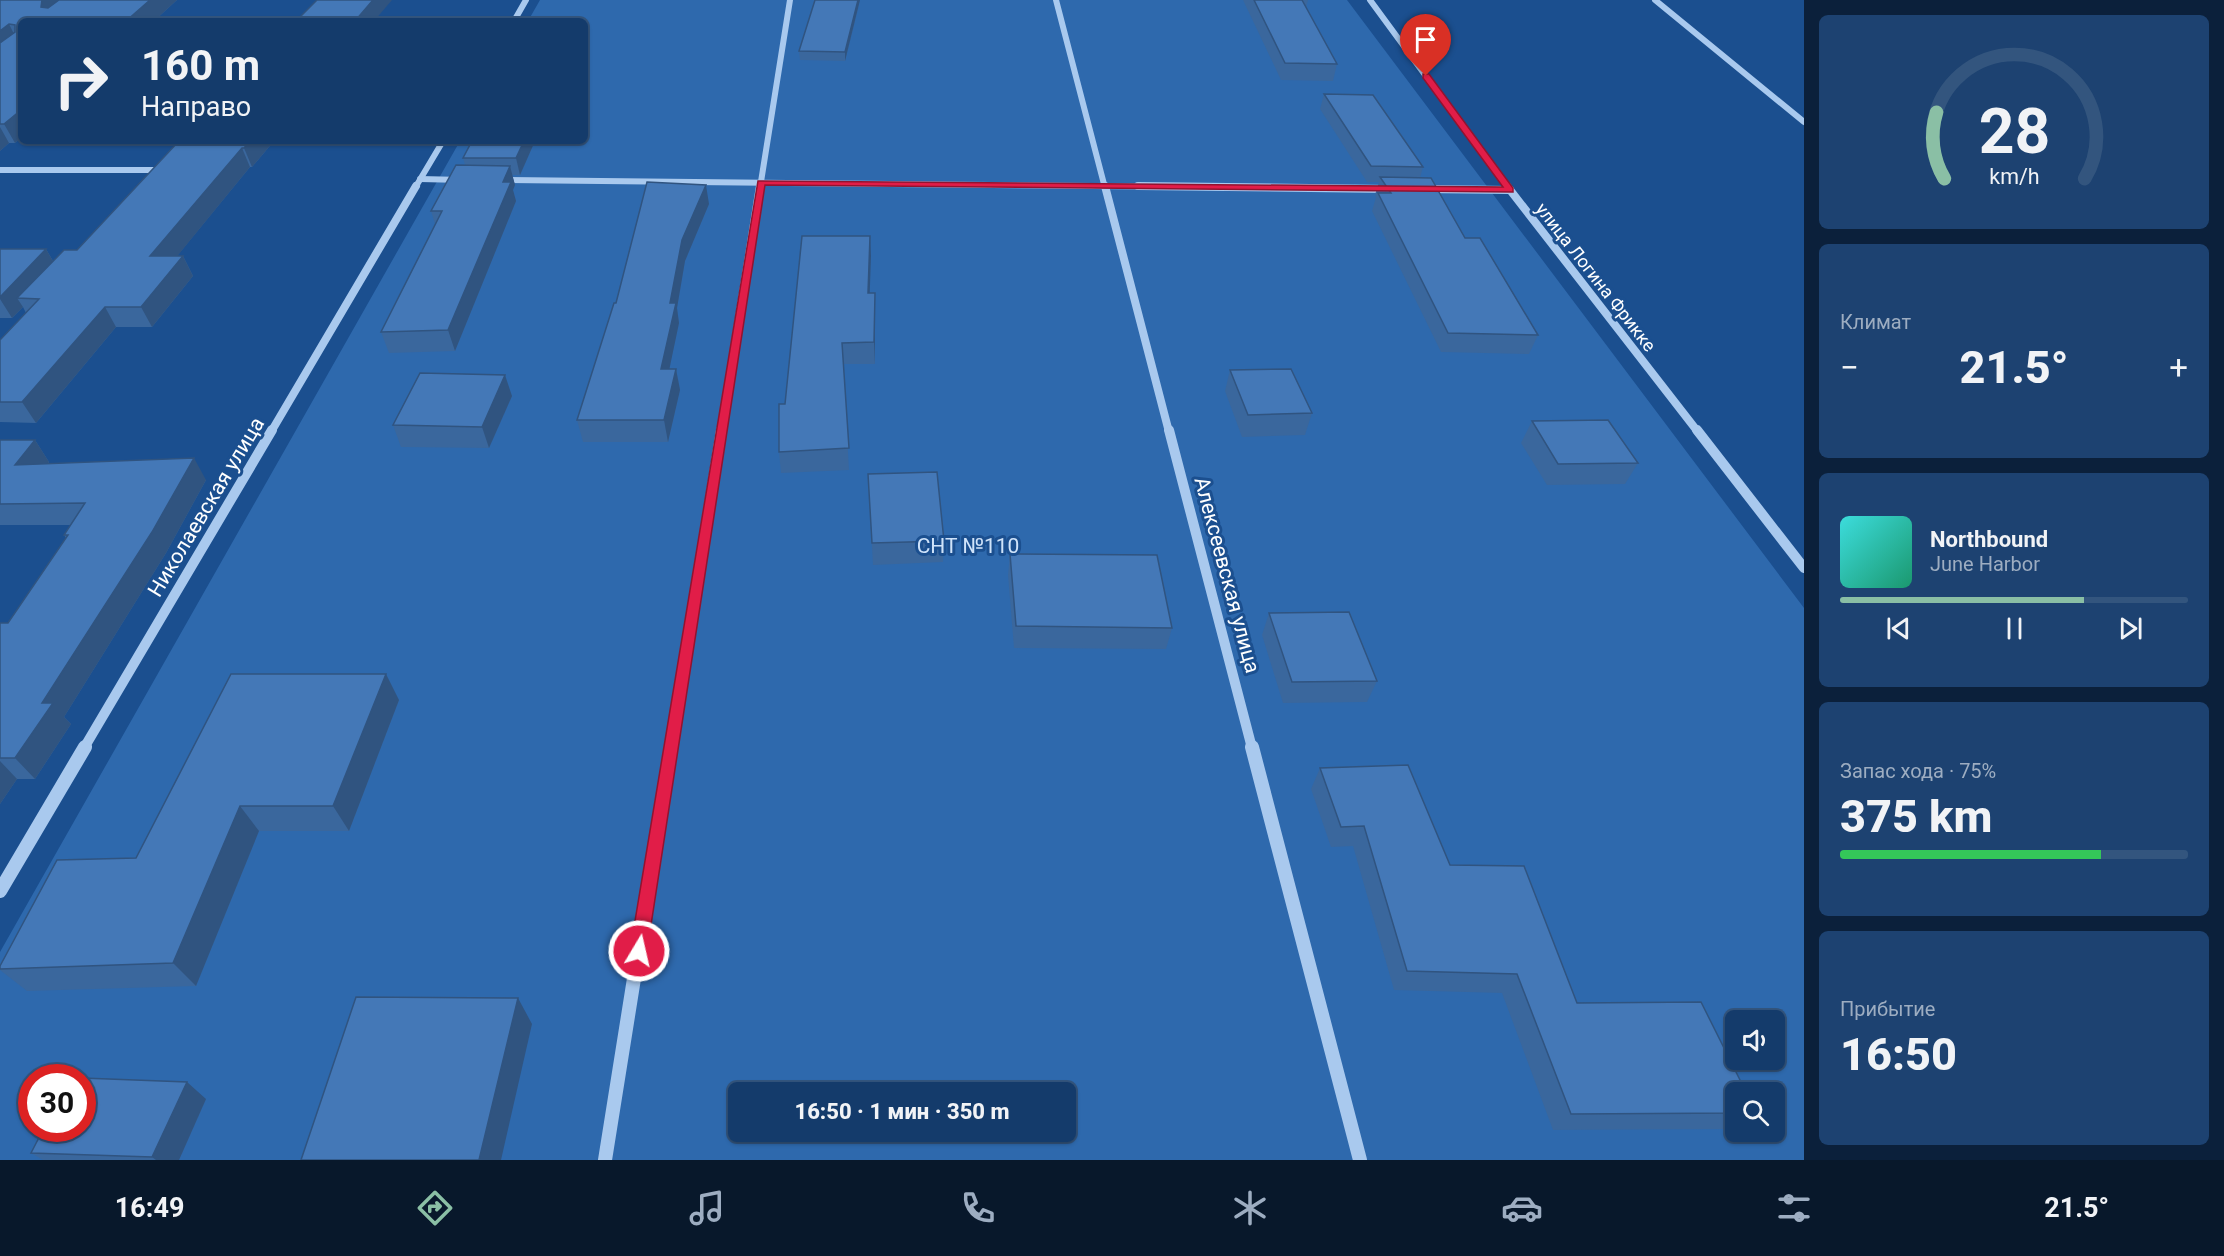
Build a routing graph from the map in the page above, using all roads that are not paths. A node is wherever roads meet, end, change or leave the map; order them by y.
1 (526, 0) edge
2 (790, 0) edge
3 (1056, 0) edge
4 (1370, 0) edge
5 (1655, 0) edge
6 (516, 18) edge
7 (1804, 122) edge
8 (441, 144) edge
9 (168, 163) edge
10 (0, 170) edge
11 (161, 170) junction
12 (153, 179) edge
13 (420, 179) junction
14 (467, 180) edge
15 (491, 180) edge
16 (761, 183) junction
17 (1105, 186) junction
18 (1403, 189) edge
19 (1415, 189) edge
20 (1510, 190) junction
21 (1804, 568) edge
22 (0, 891) edge
23 (605, 1160) edge
24 (1360, 1160) edge

1 - 6 street
2 - 16 street
3 - 17 street, Алексеевская улица
4 - 20 street, улица Логина Фрикке
5 - 7 street
8 - 13 street, Николаевская улица
9 - 11 street
10 - 11 street
11 - 12 street
13 - 14 street
13 - 22 street, Николаевская улица
15 - 16 street
16 - 17 street
16 - 23 street
17 - 18 street
17 - 24 street, Алексеевская улица
19 - 20 street
20 - 21 street, улица Логина Фрикке

